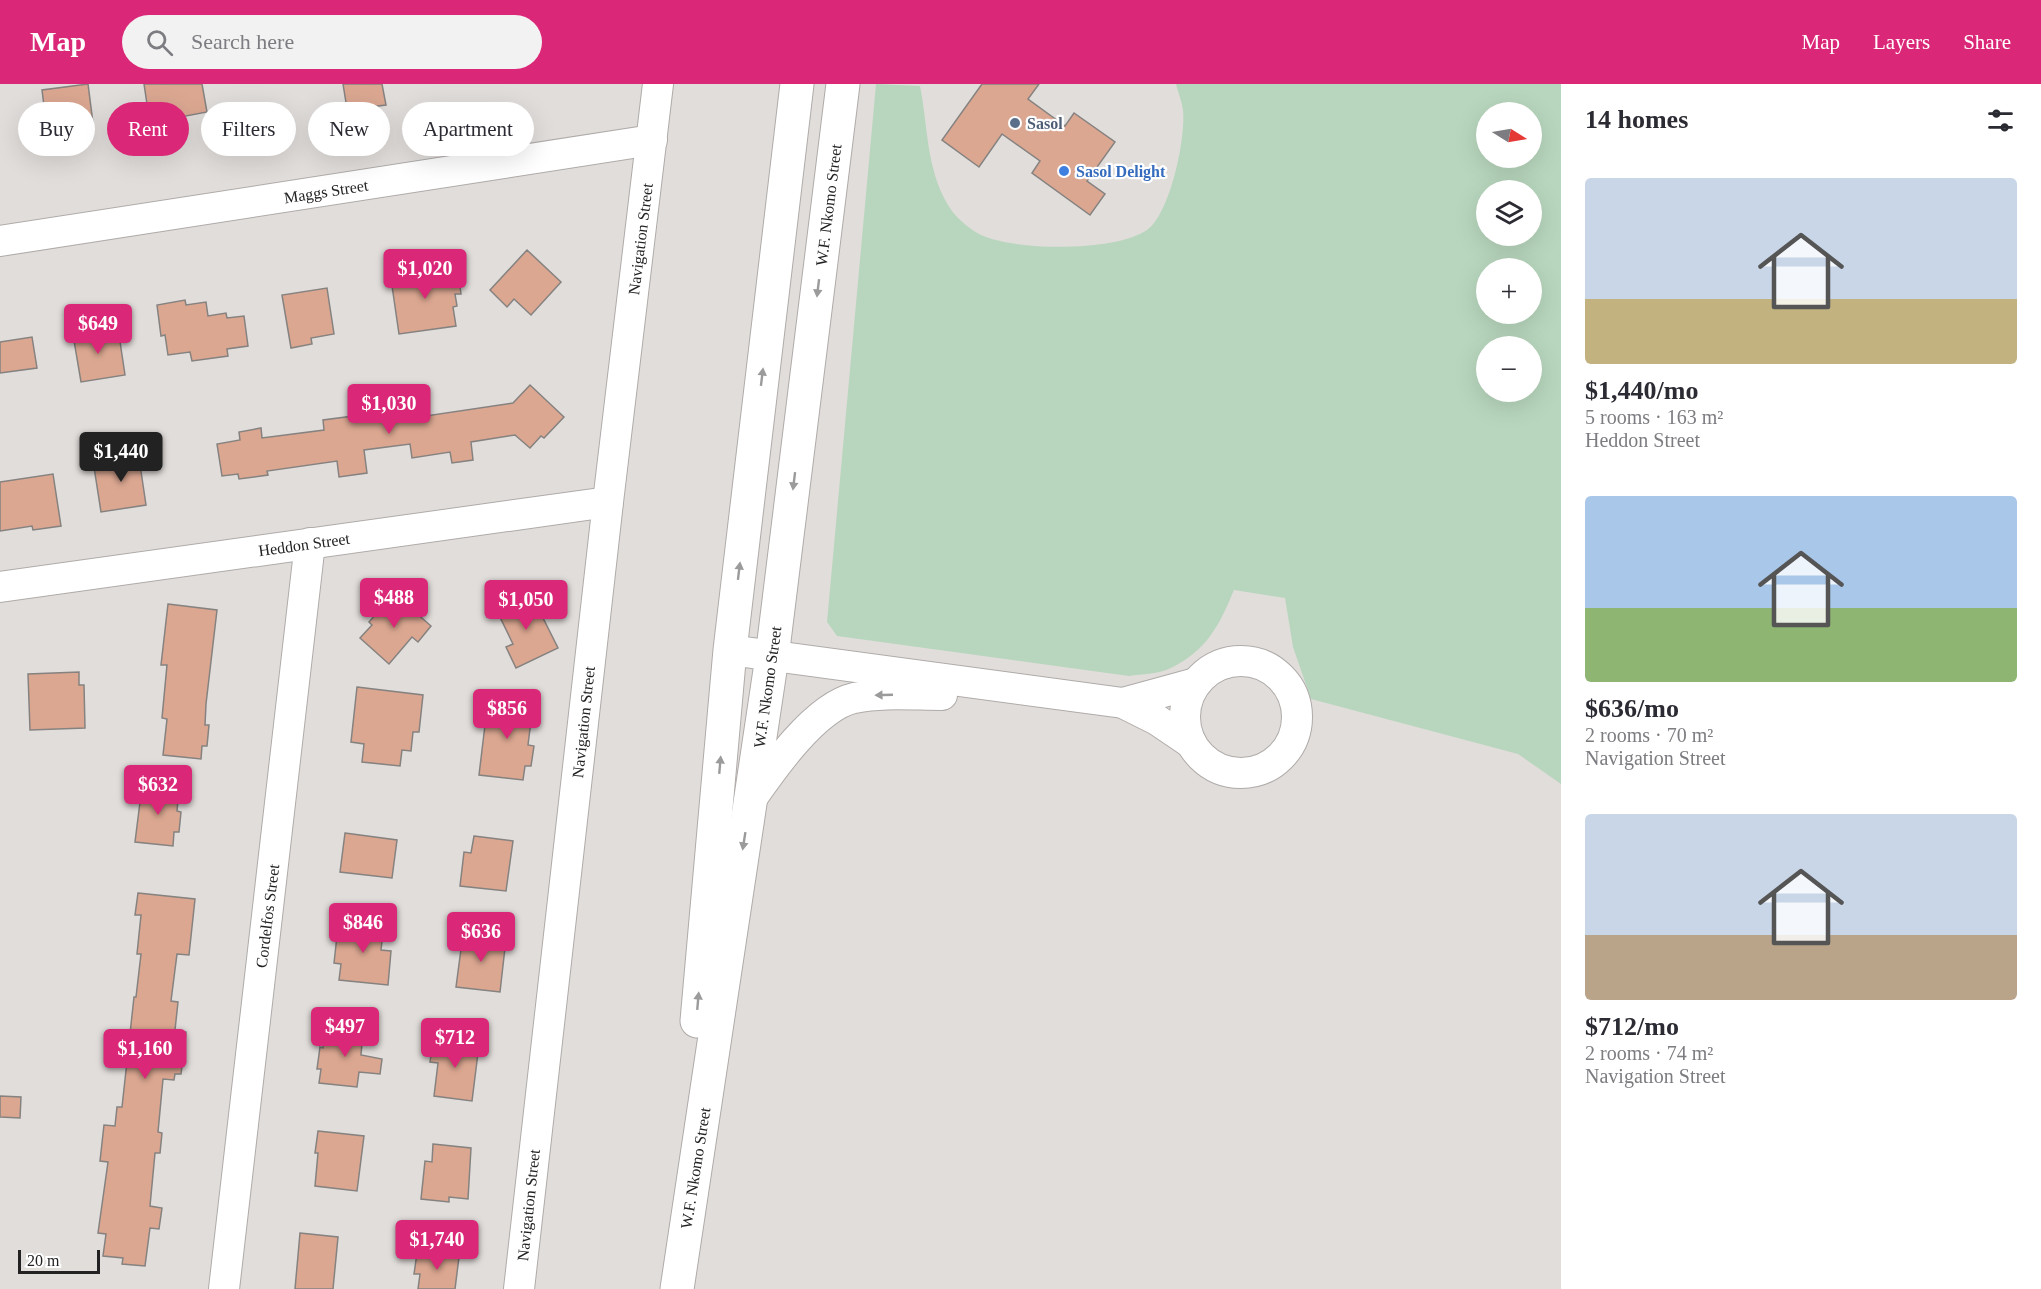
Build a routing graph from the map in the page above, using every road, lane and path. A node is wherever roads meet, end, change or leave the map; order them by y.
1 (658, 84) edge
2 (797, 84) edge
3 (843, 84) edge
4 (652, 140) junction
5 (0, 241) edge
6 (608, 502) junction
7 (310, 543) junction
8 (0, 587) edge
9 (730, 650) junction
10 (772, 657) junction
11 (1196, 683) junction
12 (1068, 695) junction
13 (1123, 703) junction
14 (1191, 743) junction
15 (750, 801) junction
16 (224, 1289) edge
17 (519, 1289) edge
18 (675, 1289) edge

1 - 4 street, Navigation Street
9 -> 2 main road, W.F. Nkomo Street
3 -> 10 main road, W.F. Nkomo Street
4 - 5 street, Maggs Street
4 - 6 street, Navigation Street
6 - 7 street, Heddon Street
6 - 17 street, Navigation Street
7 - 8 street, Heddon Street
7 - 16 street, Cordelfos Street
9 - 10 street
18 -> 9 main road, W.F. Nkomo Street
10 - 12 street
10 - 15 main road, W.F. Nkomo Street
11 - 13 street
11 - 14 street
11 - 14 street
12 - 13 street
12 -> 15 street
13 - 14 street
15 -> 18 main road, W.F. Nkomo Street

